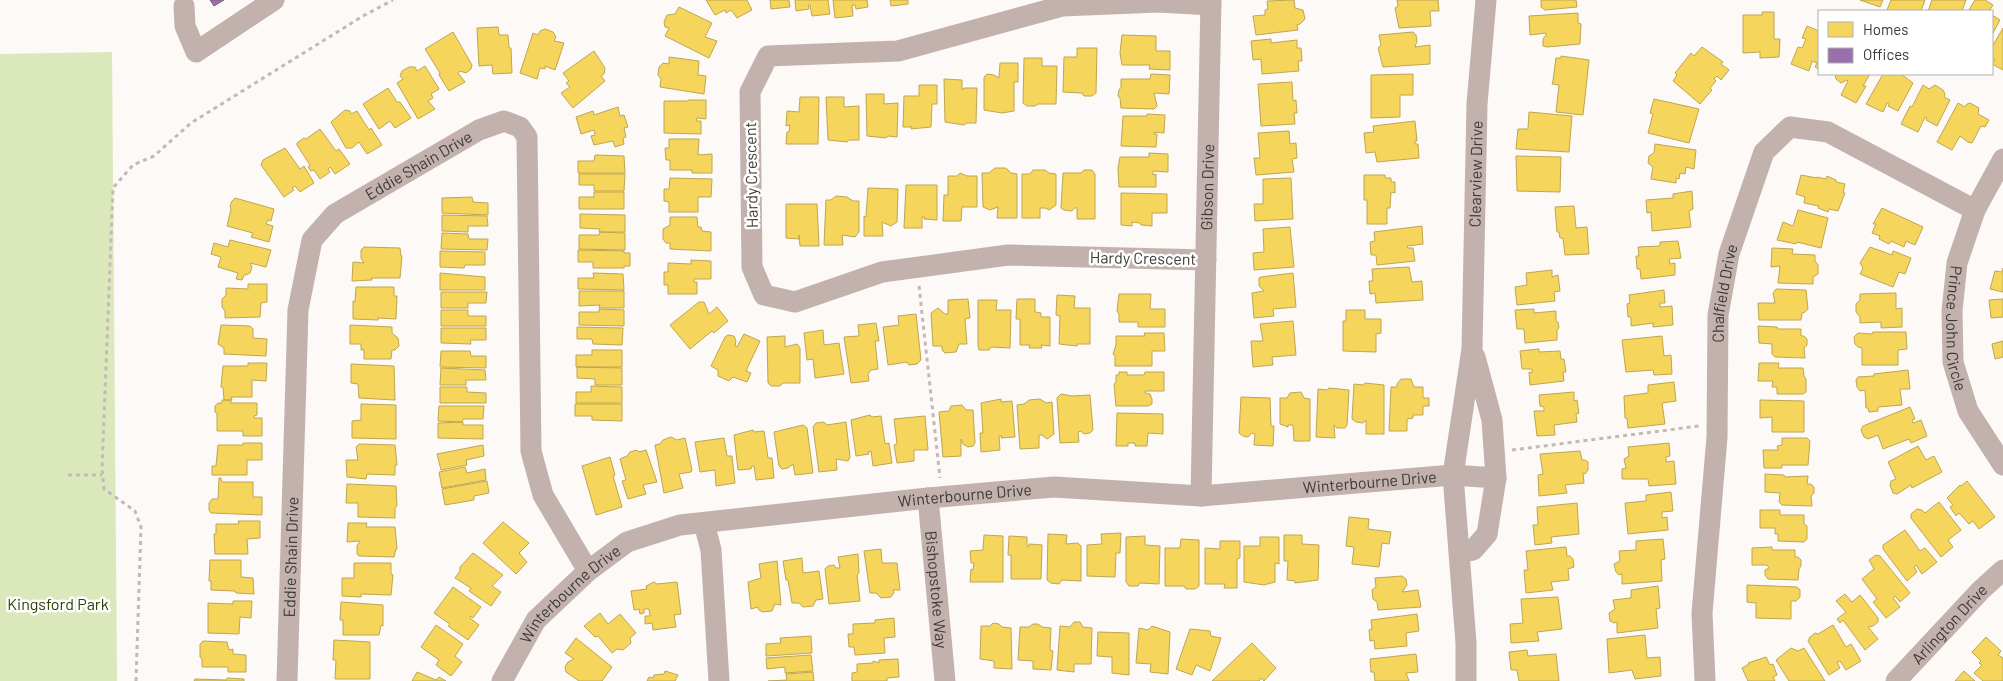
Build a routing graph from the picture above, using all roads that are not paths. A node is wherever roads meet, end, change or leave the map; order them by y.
1 (274, 0) edge
2 (1486, 0) edge
3 (1211, 2) edge
4 (184, 6) dead end
5 (2003, 159) edge
6 (1975, 210) junction
7 (1206, 260) junction
8 (1472, 349) junction
9 (2003, 465) edge
10 (1453, 475) junction
11 (1496, 478) junction
12 (1201, 496) junction
13 (935, 498) junction
14 (704, 523) junction
15 (1460, 552) junction
16 (2003, 570) edge
17 (588, 571) junction
18 (287, 681) edge
19 (502, 681) edge
20 (720, 681) edge
21 (945, 681) edge
22 (1466, 681) edge
23 (1705, 681) edge
24 (1896, 681) edge

1 - 4 street
2 - 8 street, Clearview Drive
3 - 7 street, Gibson Drive
3 - 7 street, Hardy Crescent
5 - 6 street, Prince John Circle
6 - 9 street, Prince John Circle
6 - 23 street, Chalfield Drive
7 - 12 street, Gibson Drive
8 - 10 street, Clearview Drive
8 - 11 street, Clearview Drive
10 - 11 street, Winterbourne Drive
10 - 12 street, Winterbourne Drive
10 - 15 street, Clearview Drive
11 - 15 street, Clearview Drive
12 - 13 street, Winterbourne Drive
13 - 14 street, Winterbourne Drive
13 - 21 street, Bishopstoke Way
14 - 17 street, Winterbourne Drive
14 - 20 street
15 - 22 street, Clearview Drive
16 - 24 street, Arlington Drive
17 - 18 street, Eddie Shain Drive
17 - 19 street, Winterbourne Drive

